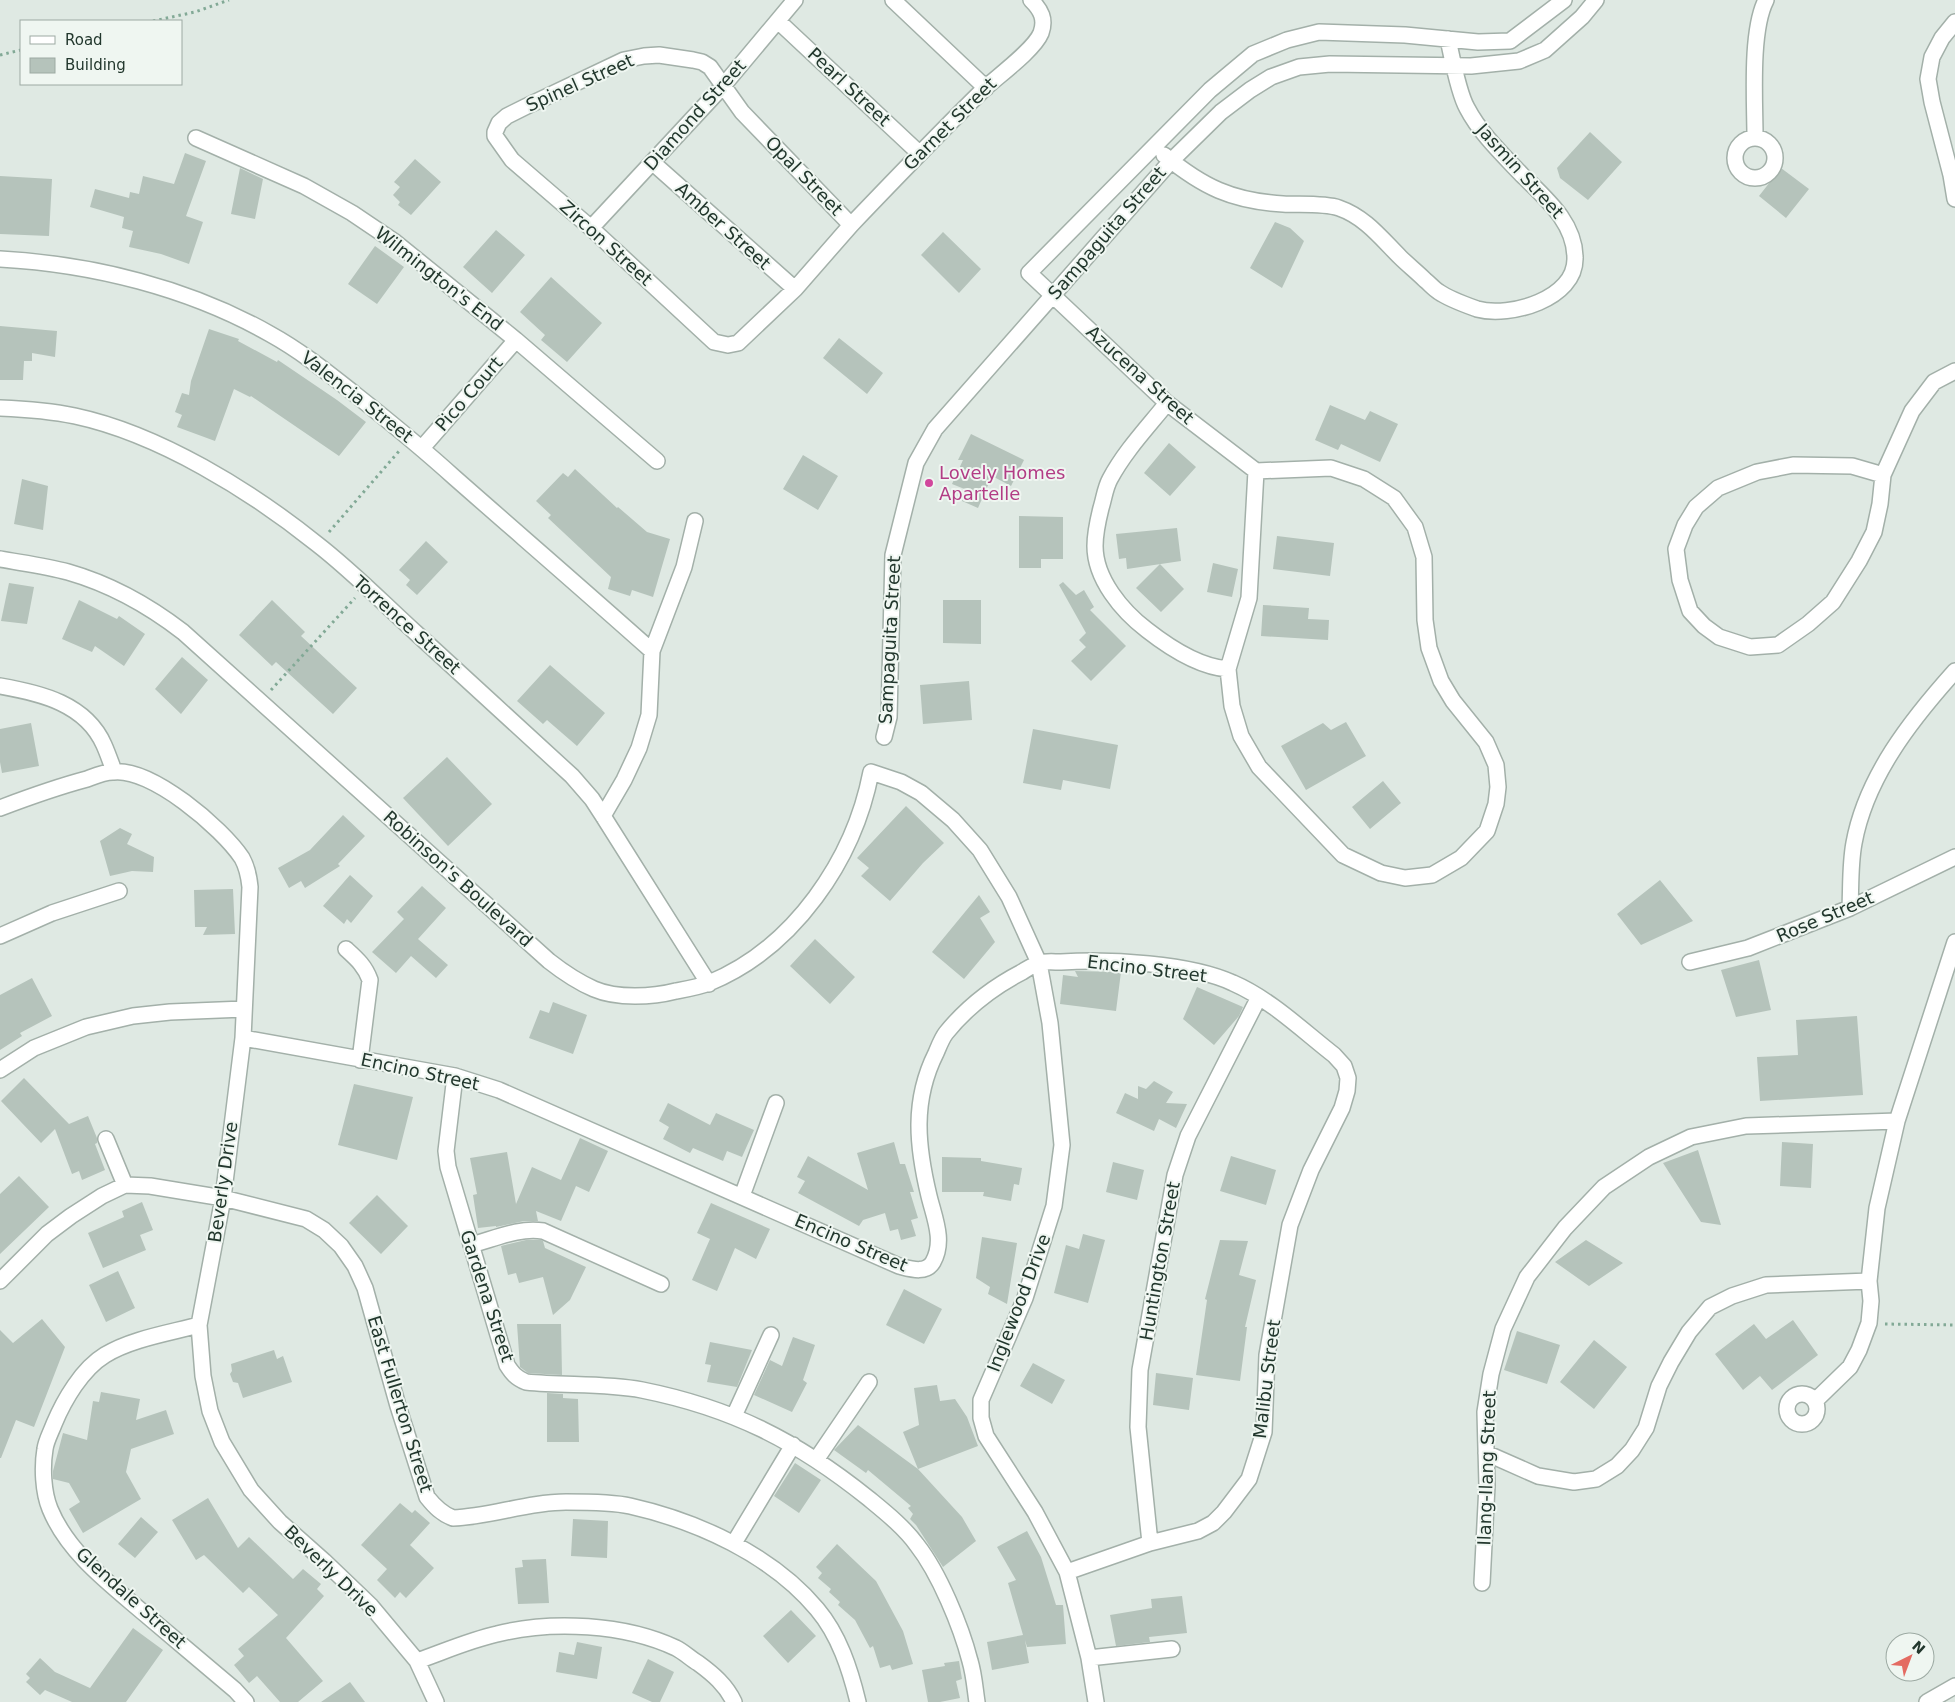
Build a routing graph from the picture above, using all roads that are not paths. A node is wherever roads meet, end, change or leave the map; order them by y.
1 (796, 0) edge
2 (893, 0) edge
3 (1031, 0) edge
4 (1564, 0) edge
5 (1596, 0) edge
6 (1766, 0) edge
7 (778, 21) junction
8 (1955, 22) edge
9 (1448, 39) junction
10 (1510, 41) junction
11 (1518, 61) junction
12 (1454, 65) junction
13 (723, 86) junction
14 (986, 88) junction
15 (495, 132) joint
16 (1755, 137) dead end
17 (196, 138) dead end
18 (1155, 148) junction
19 (919, 153) junction
20 (1171, 161) junction
21 (652, 162) junction
22 (1955, 199) edge
23 (851, 225) junction
24 (591, 228) junction
25 (0, 259) edge
26 (1029, 273) joint
27 (795, 289) junction
28 (1053, 294) junction
29 (516, 340) junction
30 (728, 345) joint
31 (1955, 372) edge
32 (1167, 404) junction
33 (0, 408) edge
34 (422, 448) junction
35 (657, 460) dead end
36 (1256, 471) junction
37 (1883, 475) junction
38 (695, 521) dead end
39 (0, 559) edge
40 (652, 651) junction
41 (1228, 669) junction
42 (1955, 671) edge
43 (0, 686) edge
44 (884, 737) dead end
45 (114, 771) junction
46 (871, 772) joint
47 (0, 808) edge
48 (603, 816) junction
49 (1955, 858) edge
50 (119, 890) dead end
51 (1850, 908) junction
52 (0, 936) edge
53 (1955, 942) edge
54 (346, 949) dead end
55 (1690, 962) dead end
56 (1039, 963) junction
57 (708, 984) junction
58 (1259, 997) junction
59 (244, 1009) junction
60 (243, 1038) junction
61 (360, 1060) junction
62 (0, 1070) edge
63 (455, 1076) junction
64 (776, 1103) dead end
65 (1342, 1108) joint
66 (1897, 1121) junction
67 (106, 1139) dead end
68 (125, 1185) junction
69 (742, 1196) junction
70 (223, 1198) junction
71 (471, 1245) junction
72 (0, 1281) edge
73 (1869, 1281) junction
74 (661, 1284) dead end
75 (199, 1325) junction
76 (771, 1336) dead end
77 (869, 1382) dead end
78 (1814, 1401) dead end
79 (734, 1416) junction
80 (793, 1445) junction
81 (1486, 1453) junction
82 (816, 1460) junction
83 (734, 1543) junction
84 (1150, 1543) junction
85 (1068, 1572) junction
86 (1482, 1583) dead end
87 (1172, 1649) dead end
88 (1089, 1658) junction
89 (417, 1661) junction
90 (1955, 1686) edge
91 (1944, 1698) edge
92 (246, 1702) edge
93 (436, 1702) edge
94 (734, 1702) edge
95 (858, 1702) edge
96 (977, 1702) edge
97 (1096, 1702) edge
98 (1927, 1702) edge

1 - 7 street, Diamond Street
2 - 14 street
3 - 14 street, Garnet Street
4 - 10 street
5 - 11 street, Sampaguita Street
6 - 16 street
7 - 13 street, Diamond Street
7 - 19 street, Pearl Street
8 - 22 street
9 - 10 street, Sampaguita Street
9 - 12 street, Jasmin Street
9 - 18 street, Sampaguita Street
10 - 11 street
11 - 12 street, Sampaguita Street
12 - 20 street, Sampaguita Street
12 - 20 street, Jasmin Street
13 - 15 street, Spinel Street
13 - 21 street, Diamond Street
13 - 23 street, Opal Street
14 - 19 street, Garnet Street
15 - 24 street, Zircon Street
17 - 29 street, Wilmington's End
18 - 20 street, Jasmin Street
18 - 26 street, Sampaguita Street
19 - 23 street, Garnet Street
20 - 28 street, Sampaguita Street
21 - 24 street, Diamond Street
21 - 27 street, Amber Street
23 - 27 street, Opal Street
24 - 30 street, Zircon Street
25 - 34 street, Valencia Street
26 - 28 street, Azucena Street
27 - 30 street, Opal Street
28 - 32 street, Azucena Street
28 - 44 street, Sampaguita Street
29 - 34 street, Pico Court
29 - 35 street, Wilmington's End
31 - 37 street
32 - 36 street, Azucena Street
32 - 41 street
33 - 48 street, Torrence Street
34 - 40 street, Valencia Street
36 - 41 street
36 - 41 street
37 - 37 street
38 - 40 street
39 - 57 street, Robinson's Boulevard
40 - 48 street
42 - 51 street
43 - 45 street
45 - 47 street, Beverly Drive
45 - 59 street, Beverly Drive
46 - 56 street, Inglewood Drive
46 - 57 street, Robinson's Boulevard
48 - 57 street, Torrence Street
49 - 51 street, Rose Street
50 - 52 street
51 - 55 street, Rose Street
53 - 66 street
54 - 61 street
56 - 58 street, Encino Street
56 - 69 street, Encino Street
56 - 85 street, Inglewood Drive
58 - 65 street, Encino Street
58 - 84 street, Huntington Street
59 - 60 street, Beverly Drive
59 - 62 street
60 - 61 street, Encino Street
60 - 70 street, Beverly Drive
61 - 63 street, Encino Street
63 - 69 street, Encino Street
63 - 71 street, Gardena Street
64 - 69 street
65 - 84 street, Malibu Street
66 - 73 street
66 - 81 street, Ilang-Ilang Street
67 - 68 street
68 - 70 street, East Fullerton Street
68 - 72 street
70 - 75 street, Beverly Drive
70 - 83 street, East Fullerton Street
71 - 74 street
71 - 79 street, Gardena Street
73 - 78 street
73 - 81 street
75 - 89 street, Beverly Drive
75 - 92 street, Glendale Street
76 - 79 street
77 - 82 street
79 - 80 street, Gardena Street
80 - 82 street, Gardena Street
80 - 83 street
81 - 86 street, Ilang-Ilang Street
82 - 96 street, Gardena Street
83 - 95 street, East Fullerton Street
84 - 85 street, Malibu Street
85 - 88 street, Inglewood Drive
87 - 88 street
88 - 97 street, Inglewood Drive
89 - 93 street, Beverly Drive
89 - 94 street
90 - 91 street
91 - 98 street

